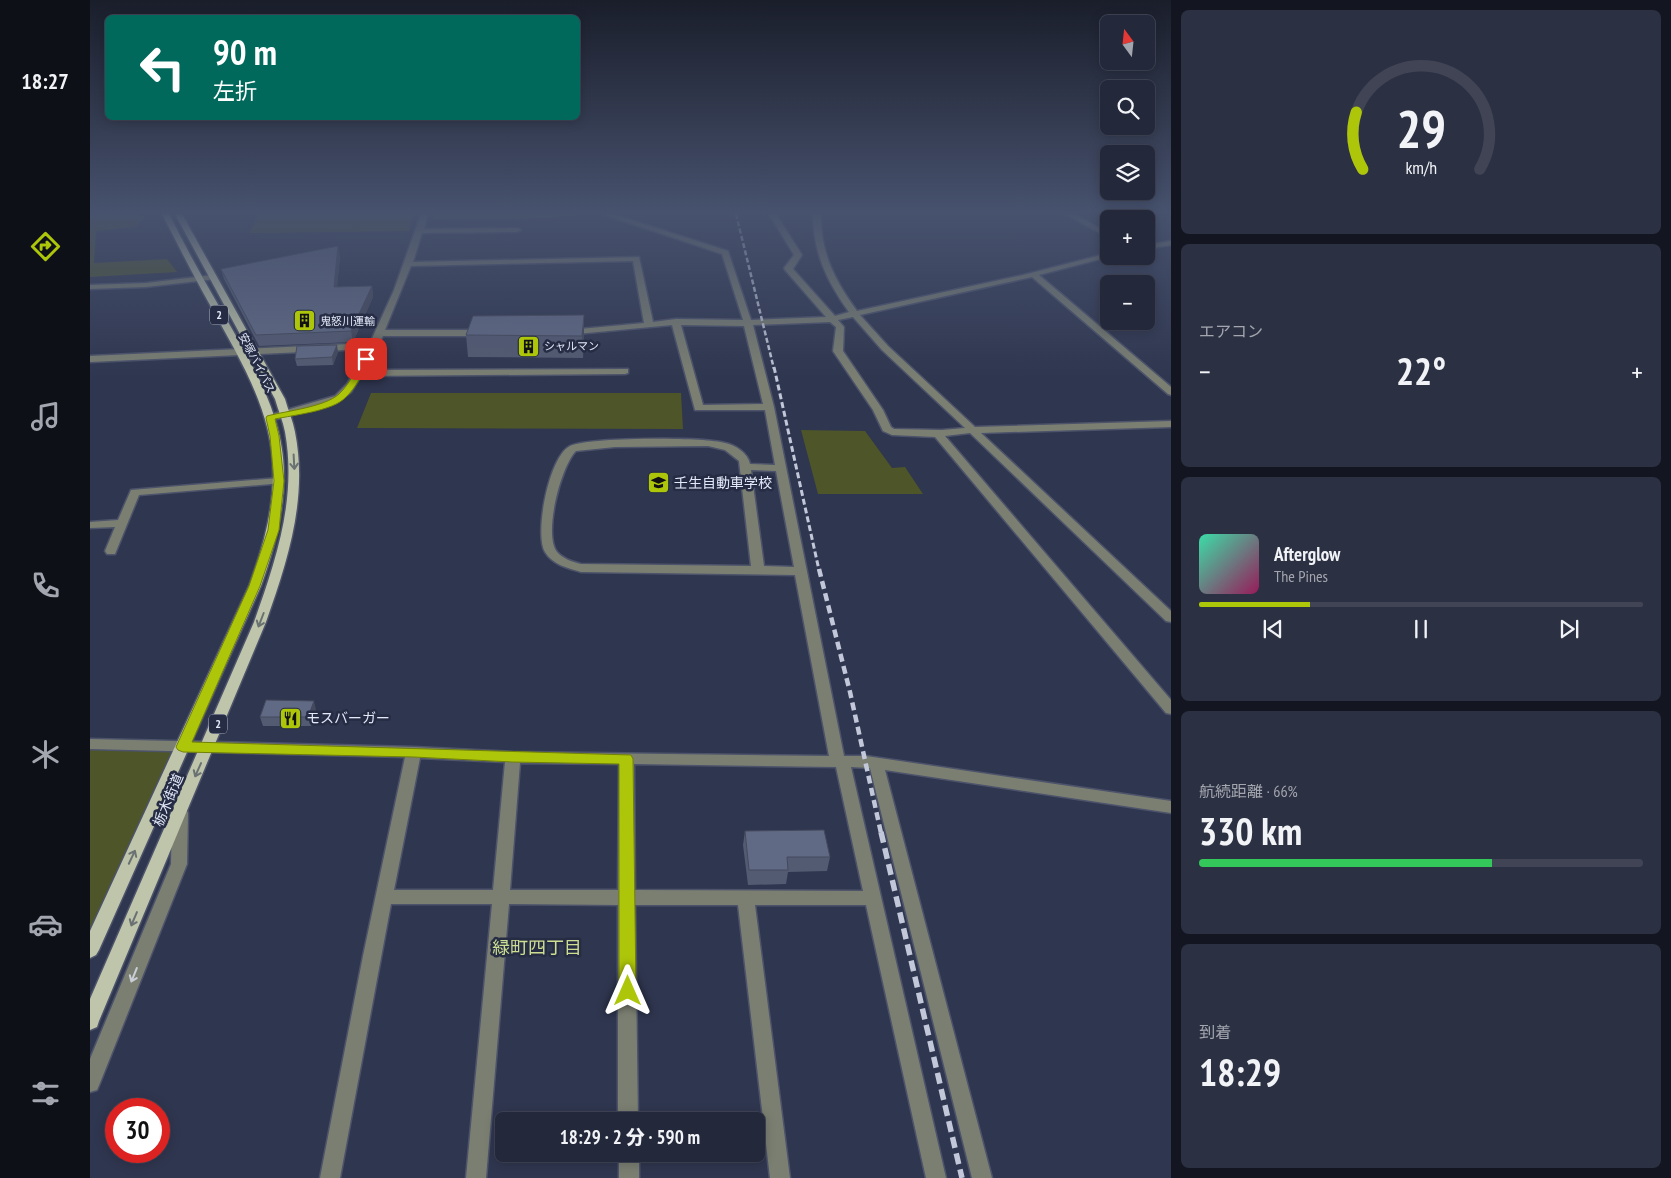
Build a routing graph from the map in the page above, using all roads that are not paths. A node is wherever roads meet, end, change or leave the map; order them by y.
1 (194, 269) edge
2 (209, 269) edge
3 (407, 269) edge
4 (638, 269) edge
5 (731, 269) edge
6 (788, 269) edge
7 (828, 269) edge
8 (1052, 269) edge
9 (1032, 274) junction
10 (213, 277) junction
11 (200, 280) junction
12 (90, 287) edge
13 (855, 314) junction
14 (831, 319) junction
15 (676, 322) junction
16 (748, 323) junction
17 (650, 324) junction
18 (381, 333) junction
19 (496, 333) edge
20 (563, 333) edge
21 (374, 346) junction
22 (254, 350) junction
23 (240, 352) junction
24 (90, 359) edge
25 (625, 371) dead end
26 (358, 373) junction
27 (1171, 392) edge
28 (770, 408) junction
29 (286, 414) junction
30 (270, 418) junction
31 (1171, 424) edge
32 (972, 430) junction
33 (937, 434) junction
34 (745, 467) junction
35 (781, 468) junction
36 (279, 481) junction
37 (123, 523) junction
38 (90, 525) edge
39 (111, 551) dead end
40 (758, 570) junction
41 (801, 571) junction
42 (1171, 618) edge
43 (1171, 709) edge
44 (90, 744) edge
45 (183, 747) junction
46 (208, 747) junction
47 (414, 752) junction
48 (512, 757) junction
49 (626, 759) junction
50 (839, 762) junction
51 (876, 764) junction
52 (1171, 807) edge
53 (180, 813) junction
54 (385, 897) junction
55 (500, 897) junction
56 (627, 898) junction
57 (746, 898) junction
58 (872, 898) junction
59 (90, 950) edge
60 (90, 1021) edge
61 (90, 1083) edge
62 (628, 1112) edge
63 (629, 1162) edge
64 (330, 1178) edge
65 (476, 1178) edge
66 (629, 1178) edge
67 (780, 1178) edge
68 (936, 1178) edge
69 (982, 1178) edge

1 - 11 main road, 安塚バイパス / 2
2 - 10 main road, 安塚バイパス / 2
3 - 18 street
4 - 17 street
5 - 16 street
6 - 14 street
7 - 13 street
8 - 9 street
9 - 13 street
9 - 27 street
10 - 11 street
10 - 22 main road, 安塚バイパス / 2
11 - 12 street
11 - 23 main road, 安塚バイパス / 2
13 - 14 street
13 - 32 street
14 - 16 street
14 - 33 street
15 - 16 street
15 - 17 street
15 - 28 street
16 - 28 street
17 - 20 street
18 - 19 street
18 - 21 street
21 - 22 street
21 - 26 street
22 - 23 street
22 - 29 main road, 安塚バイパス / 2
23 - 24 street
23 - 30 main road, 安塚バイパス / 2
25 - 26 street
26 - 29 street
28 - 35 street
29 - 30 street
29 -> 46 main road, 栃木街道 / 2
30 - 36 main road, 栃木街道 / 2
31 - 32 street
32 - 33 street
32 - 42 street
33 - 43 street
34 - 35 street
34 - 40 street
34 - 40 street
35 - 41 street
36 - 37 street
36 - 45 main road, 栃木街道 / 2
37 - 38 street
37 - 39 street
40 - 41 street
41 - 50 street
44 - 45 street
45 - 46 street
59 -> 45 main road, 栃木街道 / 2
46 - 47 street
46 -> 53 main road, 栃木街道 / 2
47 - 48 street
47 - 54 street
48 - 49 street
48 - 55 street
49 - 50 street
49 - 56 street
50 - 51 street
50 - 58 street
51 - 52 street
51 - 69 street
53 -> 60 main road, 栃木街道 / 2
53 -> 61 street
54 - 55 street
54 - 64 street
55 - 56 street
55 - 65 street
56 - 57 street
56 - 62 street
57 - 58 street
57 - 67 street
58 - 68 street
63 - 66 street

